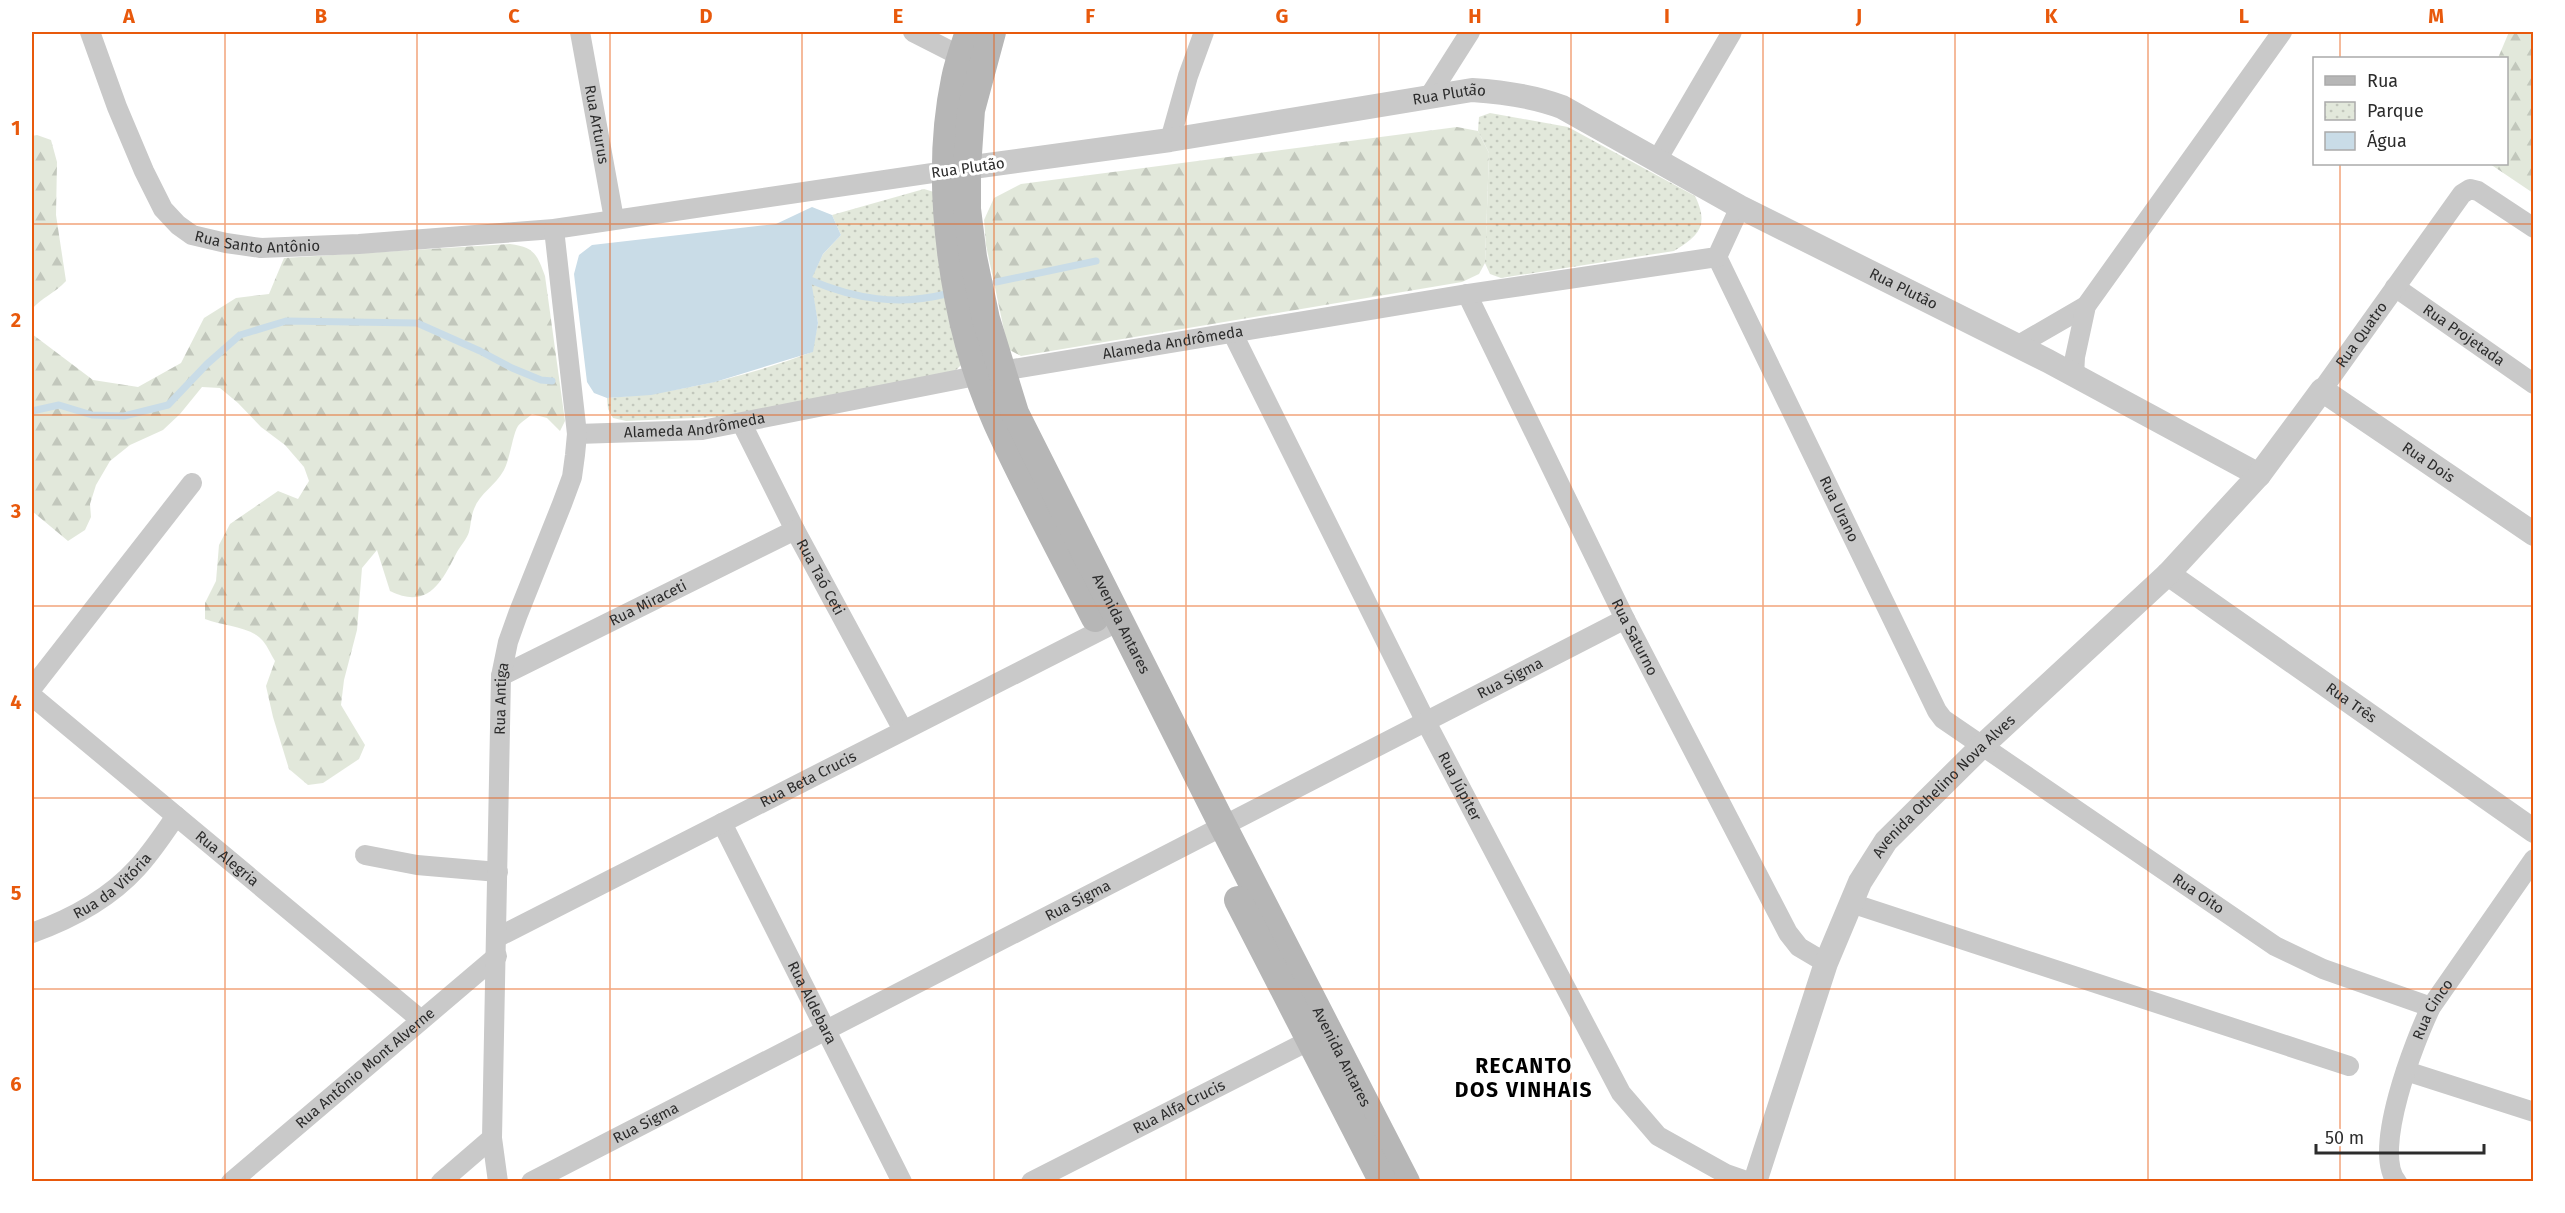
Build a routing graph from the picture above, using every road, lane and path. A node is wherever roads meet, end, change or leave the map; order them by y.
1 (90, 32) edge
2 (580, 32) edge
3 (913, 32) edge
4 (992, 32) edge
5 (1204, 32) edge
6 (1470, 32) edge
7 (1732, 32) edge
8 (2282, 32) edge
9 (970, 51) edge
10 (1430, 95) junction
11 (1170, 140) junction
12 (1657, 160) junction
13 (956, 170) junction
14 (1740, 207) junction
15 (614, 219) junction
16 (2534, 228) edge
17 (554, 229) junction
18 (1717, 257) junction
19 (2395, 287) junction
20 (1467, 294) junction
21 (2086, 306) junction
22 (1233, 334) junction
23 (2017, 346) junction
24 (990, 373) junction
25 (2074, 376) junction
26 (2534, 384) edge
27 (2322, 390) junction
28 (742, 424) junction
29 (577, 434) junction
30 (2259, 475) junction
31 (192, 483) dead end
32 (795, 530) junction
33 (2534, 534) edge
34 (2168, 573) junction
35 (1625, 619) junction
36 (1110, 625) junction
37 (501, 676) junction
38 (32, 688) edge
39 (32, 696) edge
40 (1426, 722) junction
41 (903, 730) junction
42 (1982, 746) junction
43 (176, 816) junction
44 (722, 823) junction
45 (1214, 830) junction
46 (2534, 831) edge
47 (364, 855) dead end
48 (2534, 859) edge
49 (498, 872) junction
50 (1851, 903) junction
51 (32, 933) edge
52 (497, 947) junction
53 (1826, 963) junction
54 (2431, 1007) junction
55 (421, 1020) junction
56 (826, 1030) junction
57 (1318, 1035) junction
58 (2349, 1066) dead end
59 (2406, 1071) junction
60 (2534, 1112) edge
61 (492, 1138) junction
62 (231, 1182) edge
63 (441, 1182) edge
64 (498, 1182) edge
65 (531, 1182) edge
66 (902, 1182) edge
67 (1031, 1182) edge
68 (1383, 1182) edge
69 (1406, 1182) edge
70 (1749, 1182) edge
71 (1755, 1182) edge
72 (2397, 1182) edge

1 - 17 street, Rua Santo Antônio
2 - 15 street, Rua Arturus
3 - 9 street
4 - 9 main road, Avenida Antares
5 - 11 street
6 - 10 street
7 - 12 street
8 - 21 street
9 - 13 main road, Avenida Antares
10 - 11 street, Rua Plutão
10 - 12 street, Rua Plutão
11 - 13 street, Rua Plutão
12 - 14 street, Rua Plutão
13 - 15 street, Rua Plutão
13 - 24 main road, Avenida Antares
14 - 18 street
14 - 23 street, Rua Plutão
15 - 17 street, Rua Plutão
16 - 19 street, Rua Quatro
17 - 29 street, Rua Antiga
18 - 20 street, Alameda Andrômeda
18 - 42 street, Rua Urano
19 - 26 street, Rua Projetada
19 - 27 street, Rua Quatro
20 - 22 street, Alameda Andrômeda
20 - 35 street, Rua Saturno
21 - 23 street
21 - 25 street
22 - 24 street, Alameda Andrômeda
22 - 40 street, Rua Júpiter
23 - 25 street, Rua Plutão
24 - 28 street, Alameda Andrômeda
24 - 36 main road, Avenida Antares
25 - 30 street, Rua Plutão
27 - 30 street, Rua Quatro
27 - 33 street, Rua Dois
28 - 29 street, Alameda Andrômeda
28 - 32 street, Rua Taó Ceti
29 - 37 street, Rua Antiga
30 - 34 street, Avenida Othelino Nova Alves
31 - 38 street
32 - 37 street, Rua Miraceti
32 - 41 street, Rua Taó Ceti
34 - 42 street, Avenida Othelino Nova Alves
34 - 46 street, Rua Três
35 - 40 street, Rua Sigma
35 - 53 street, Rua Saturno
36 - 41 street, Rua Beta Crucis
36 - 45 main road, Avenida Antares
37 - 49 street, Rua Antiga
39 - 43 street, Rua Alegria
40 - 45 street, Rua Sigma
40 - 70 street, Rua Júpiter
41 - 44 street, Rua Beta Crucis
42 - 50 street, Avenida Othelino Nova Alves
42 - 54 street, Rua Oito
43 - 51 street, Rua da Vitória
43 - 55 street, Rua Alegria
44 - 52 street, Rua Beta Crucis
44 - 56 street, Rua Aldebara
45 - 56 street, Rua Sigma
45 - 57 main road, Avenida Antares
47 - 49 street
48 - 54 street, Rua Cinco
49 - 52 street, Rua Antiga
50 - 53 street, Avenida Othelino Nova Alves
50 - 58 street
52 - 55 street, Rua Antônio Mont Alverne
52 - 61 street, Rua Antiga
53 - 71 street, Avenida Othelino Nova Alves
54 - 59 street, Rua Cinco
55 - 62 street, Rua Antônio Mont Alverne
56 - 65 street, Rua Sigma
56 - 66 street, Rua Aldebara
57 - 67 street, Rua Alfa Crucis
57 - 68 main road, Avenida Antares
57 - 69 main road, Avenida Antares
59 - 60 street
59 - 72 street, Rua Cinco
61 - 63 street
61 - 64 street, Rua Antiga

